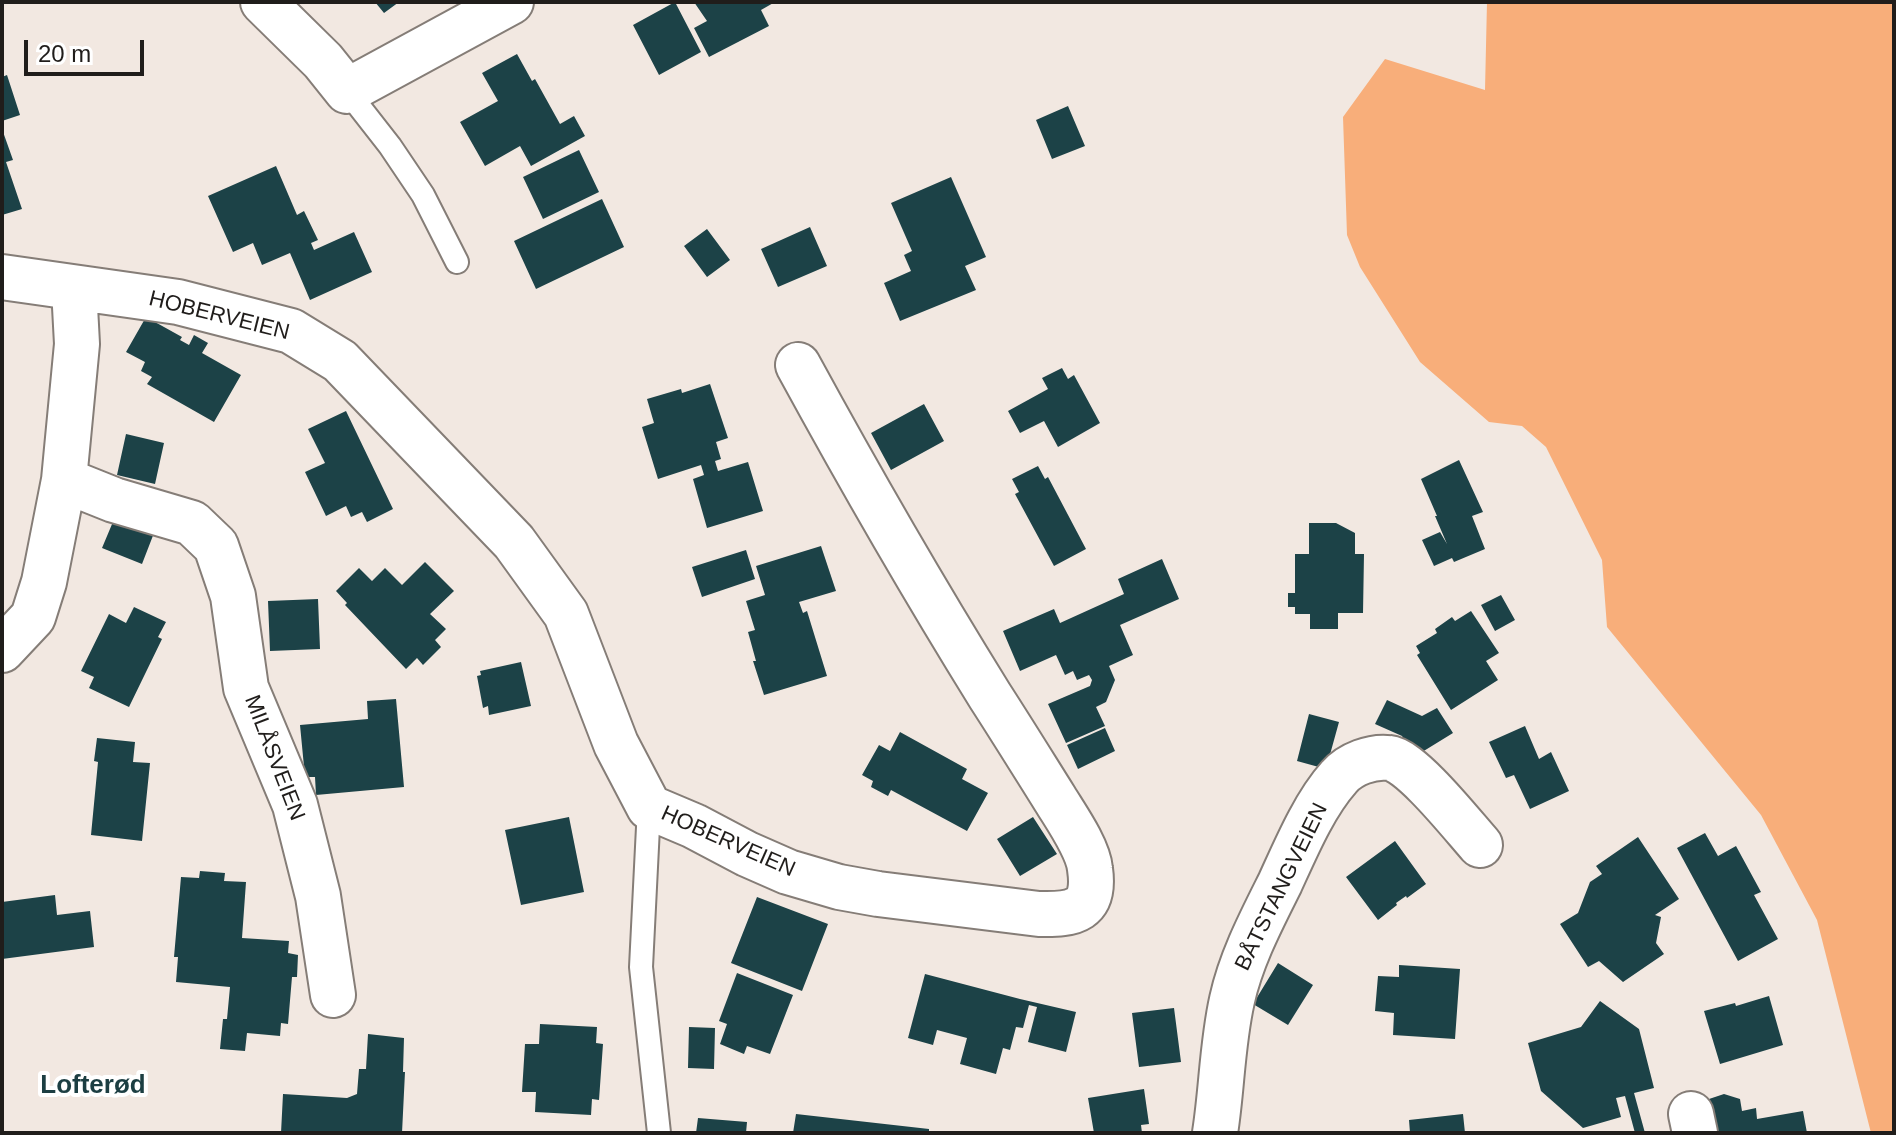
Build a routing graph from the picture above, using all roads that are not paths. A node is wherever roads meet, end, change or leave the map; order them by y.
1 (263, 2) edge
2 (511, 2) edge
3 (347, 91) junction
4 (457, 262) dead end
5 (2, 277) edge
6 (74, 288) junction
7 (798, 365) dead end
8 (64, 480) junction
9 (2, 650) edge
10 (649, 807) junction
11 (1480, 845) dead end
12 (333, 995) dead end
13 (659, 1133) edge
14 (1215, 1133) edge

1 - 3 street
2 - 3 street
3 - 4 lane
5 - 6 street, HOBERVEIEN
6 - 8 street
6 - 10 street, HOBERVEIEN
7 - 10 street, HOBERVEIEN
8 - 9 street
8 - 12 street, MILÅSVEIEN
10 - 13 lane
11 - 14 street, BÅTSTANGVEIEN

